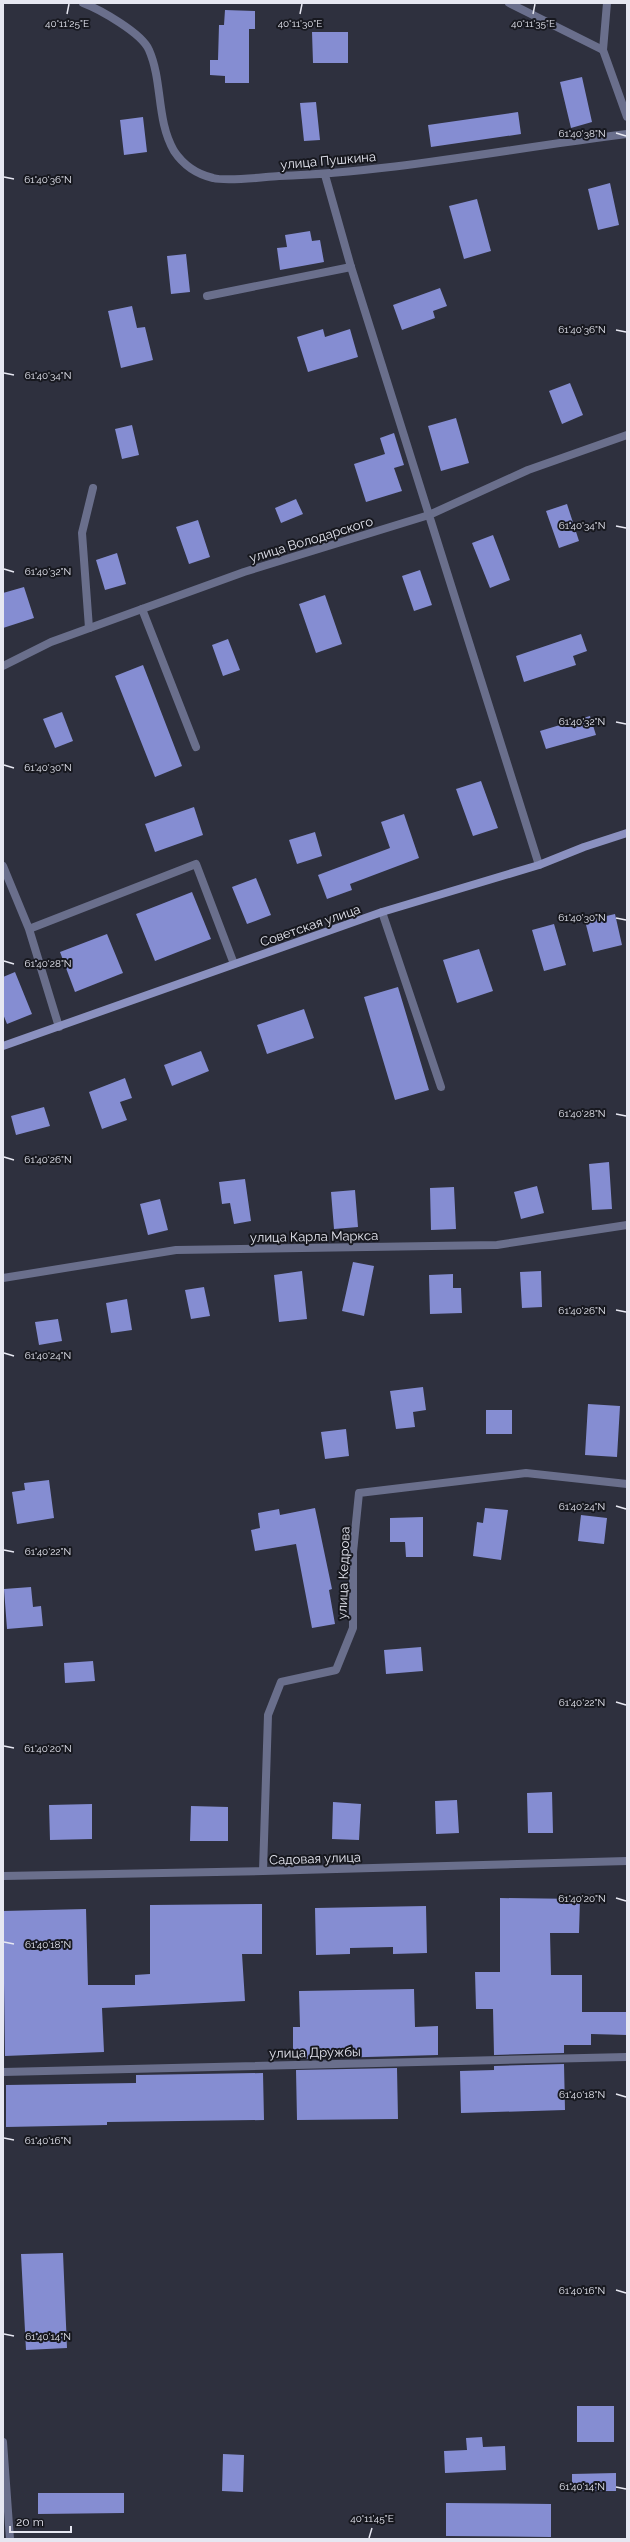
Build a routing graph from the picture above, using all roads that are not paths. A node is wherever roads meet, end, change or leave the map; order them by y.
1 (509, 3) edge
2 (607, 3) edge
3 (87, 4) edge
4 (603, 50) junction
5 (627, 117) edge
6 (627, 134) edge
7 (325, 175) junction
8 (351, 267) junction
9 (207, 296) dead end
10 (627, 435) edge
11 (93, 488) dead end
12 (428, 515) junction
13 (142, 609) junction
14 (89, 628) junction
15 (3, 666) edge
16 (196, 747) dead end
17 (627, 833) edge
18 (539, 865) junction
19 (3, 866) edge
20 (382, 912) junction
21 (29, 929) junction
22 (234, 964) junction
23 (59, 1027) junction
24 (3, 1046) edge
25 (441, 1087) dead end
26 (627, 1225) edge
27 (3, 1278) edge
28 (627, 1484) edge
29 (627, 1861) edge
30 (263, 1871) junction
31 (3, 1876) edge
32 (627, 2057) edge
33 (3, 2072) edge
34 (3, 2442) edge
35 (10, 2539) edge

1 - 4 street
2 - 4 street
3 - 7 street, улица Пушкина
4 - 5 street
6 - 7 street, улица Пушкина
7 - 8 street
8 - 9 street
8 - 12 street
10 - 12 street, улица Володарского
11 - 14 street
12 - 13 street, улица Володарского
12 - 18 street
13 - 14 street, улица Володарского
13 - 16 street
14 - 15 street, улица Володарского
17 - 18 street, Советская улица
18 - 20 street, Советская улица
19 - 21 street
20 - 22 street, Советская улица
20 - 25 street
21 - 22 street
21 - 23 street
22 - 23 street, Советская улица
23 - 24 street, Советская улица
26 - 27 street, улица Карла Маркса
28 - 30 street, улица Кедрова
29 - 30 street, Садовая улица
30 - 31 street, Садовая улица
32 - 33 street, улица Дружбы
34 - 35 street

